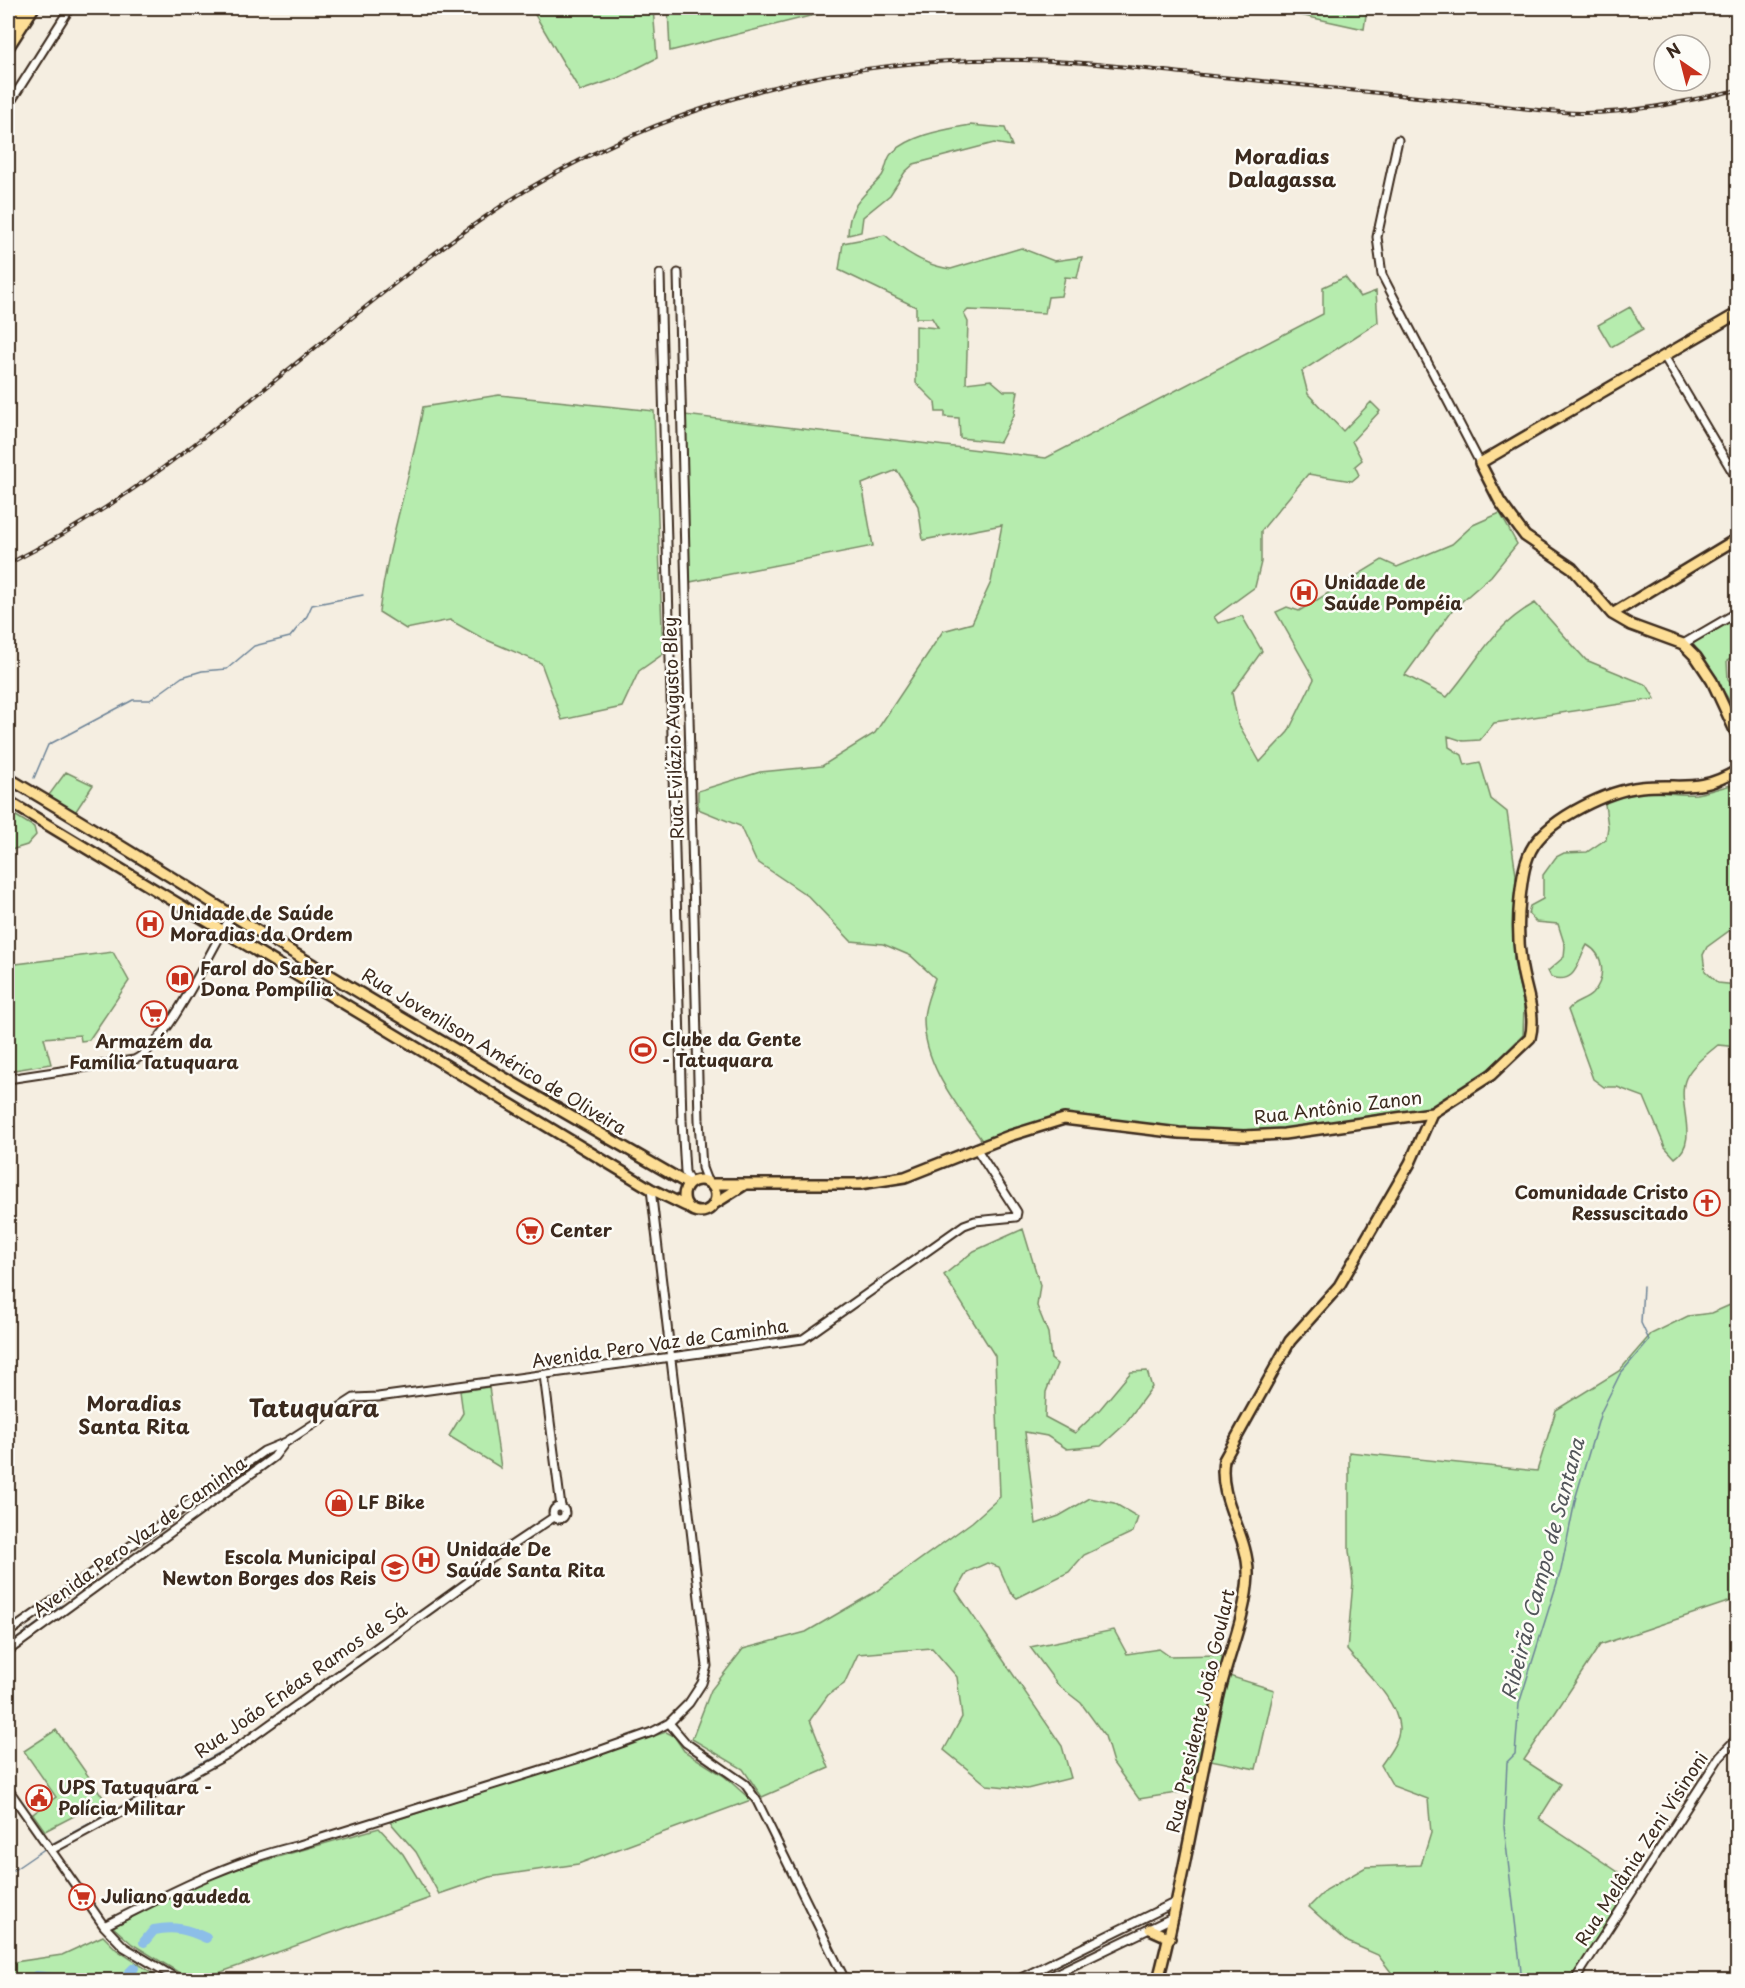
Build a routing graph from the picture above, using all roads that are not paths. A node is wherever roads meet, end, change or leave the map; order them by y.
1 (22, 8) edge
2 (33, 8) edge
3 (70, 8) edge
4 (8, 31) edge
5 (8, 47) edge
6 (8, 106) edge
7 (1398, 141) dead end
8 (678, 273) dead end
9 (660, 274) dead end
10 (1737, 313) edge
11 (1664, 356) junction
12 (1480, 463) junction
13 (1737, 481) edge
14 (1737, 538) edge
15 (1737, 612) edge
16 (1612, 614) junction
17 (1683, 644) junction
18 (1737, 737) edge
19 (1737, 770) edge
20 (8, 778) edge
21 (8, 801) edge
22 (197, 892) junction
23 (185, 909) junction
24 (232, 915) junction
25 (222, 932) junction
26 (8, 1079) edge
27 (1432, 1113) junction
28 (976, 1148) junction
29 (681, 1175) junction
30 (689, 1183) junction
31 (709, 1183) junction
32 (749, 1184) junction
33 (651, 1190) junction
34 (714, 1204) junction
35 (686, 1206) junction
36 (670, 1356) junction
37 (544, 1375) junction
38 (286, 1442) junction
39 (8, 1633) edge
40 (8, 1651) edge
41 (669, 1723) junction
42 (1737, 1737) edge
43 (8, 1789) edge
44 (50, 1849) junction
45 (1176, 1902) junction
46 (1174, 1917) junction
47 (104, 1926) junction
48 (1150, 1929) junction
49 (1170, 1938) junction
50 (179, 1980) edge
51 (845, 1980) edge
52 (1017, 1980) edge
53 (1043, 1980) edge
54 (1158, 1980) edge
55 (1575, 1980) edge

1 - 4 highway
2 - 5 highway
3 - 6 street
7 - 12 street
8 - 31 street, Rua Evilázio Augusto Bley
9 - 29 street, Rua Evilázio Augusto Bley
10 - 11 main road
11 - 12 main road
11 - 13 street
12 - 16 main road
14 - 16 main road
15 - 17 street
16 - 17 main road
17 - 18 main road
19 - 27 main road, Rua Antônio Zanon
20 - 22 main road, Rua Jovenilson Américo de Oliveira
21 - 23 main road, Rua Jovenilson Américo de Oliveira
22 - 23 main road
22 - 24 main road, Rua Jovenilson Américo de Oliveira
23 - 25 main road, Rua Jovenilson Américo de Oliveira
24 - 25 street
24 - 29 main road, Rua Jovenilson Américo de Oliveira
25 - 26 street
25 - 33 main road, Rua Jovenilson Américo de Oliveira
27 - 28 main road, Rua Antônio Zanon
27 - 45 main road, Rua Presidente João Goulart
28 - 32 main road, Rua Antônio Zanon
28 - 36 street, Avenida Pero Vaz de Caminha
29 - 30 main road, Rua Jovenilson Américo de Oliveira
30 - 31 main road
30 - 35 main road
31 - 32 main road, Rua Antônio Zanon
31 - 34 main road
32 - 34 main road, Rua Antônio Zanon
33 - 35 main road, Rua Jovenilson Américo de Oliveira
33 - 36 street
34 - 35 main road
36 - 37 street, Avenida Pero Vaz de Caminha
36 - 41 street
37 - 38 street, Avenida Pero Vaz de Caminha
37 - 44 street, Rua João Enéas Ramos de Sá
38 - 39 street, Avenida Pero Vaz de Caminha
38 - 40 street, Avenida Pero Vaz de Caminha
41 - 47 street
41 - 51 street
42 - 55 street, Rua Melânia Zeni Visinoni
43 - 44 street
44 - 47 street
45 - 46 main road, Rua Presidente João Goulart
45 - 52 street
46 - 48 street
46 - 49 main road, Rua Presidente João Goulart
47 - 50 street
48 - 49 main road
48 - 53 street
49 - 54 main road, Rua Presidente João Goulart

